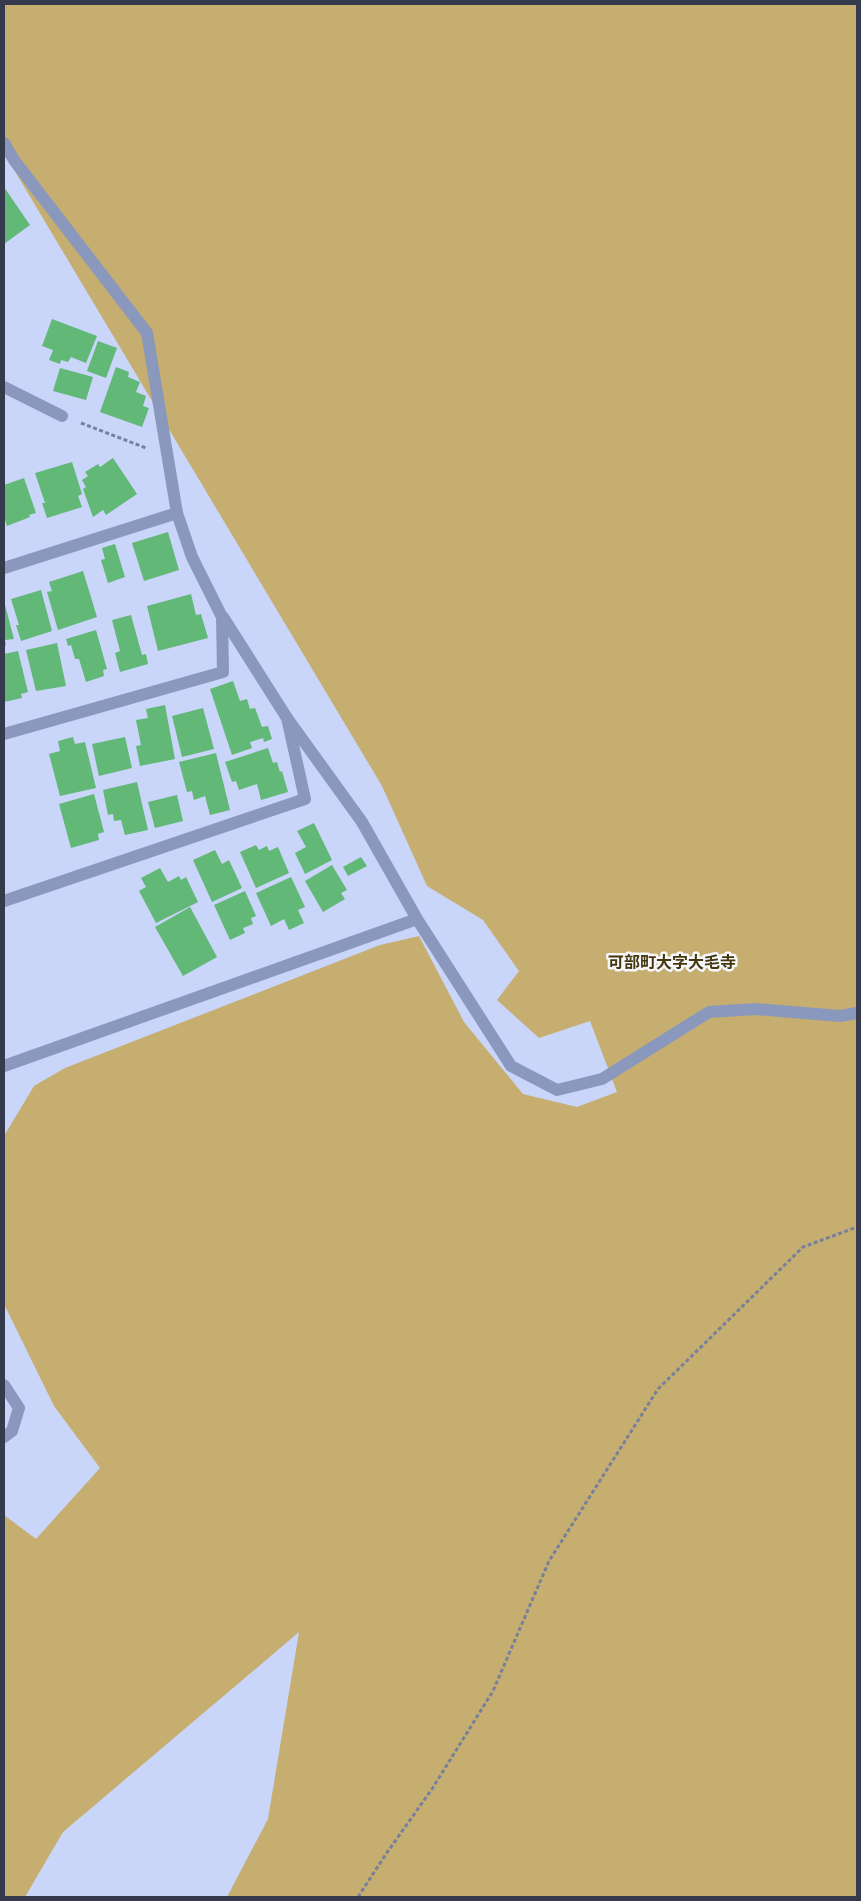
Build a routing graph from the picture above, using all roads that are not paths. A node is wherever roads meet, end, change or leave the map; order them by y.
1 (4, 143) edge
2 (4, 387) edge
3 (62, 416) road end
4 (177, 513) junction
5 (4, 568) edge
6 (222, 617) junction
7 (287, 718) junction
8 (4, 734) edge
9 (4, 901) edge
10 (417, 918) junction
11 (857, 1013) edge
12 (4, 1066) edge
13 (4, 1385) edge
14 (4, 1437) edge

1 - 4 street
2 - 3 street
4 - 5 street
4 - 6 street
6 - 7 street
6 - 8 street
7 - 9 street
7 - 10 street
10 - 11 street
10 - 12 street
13 - 14 street

